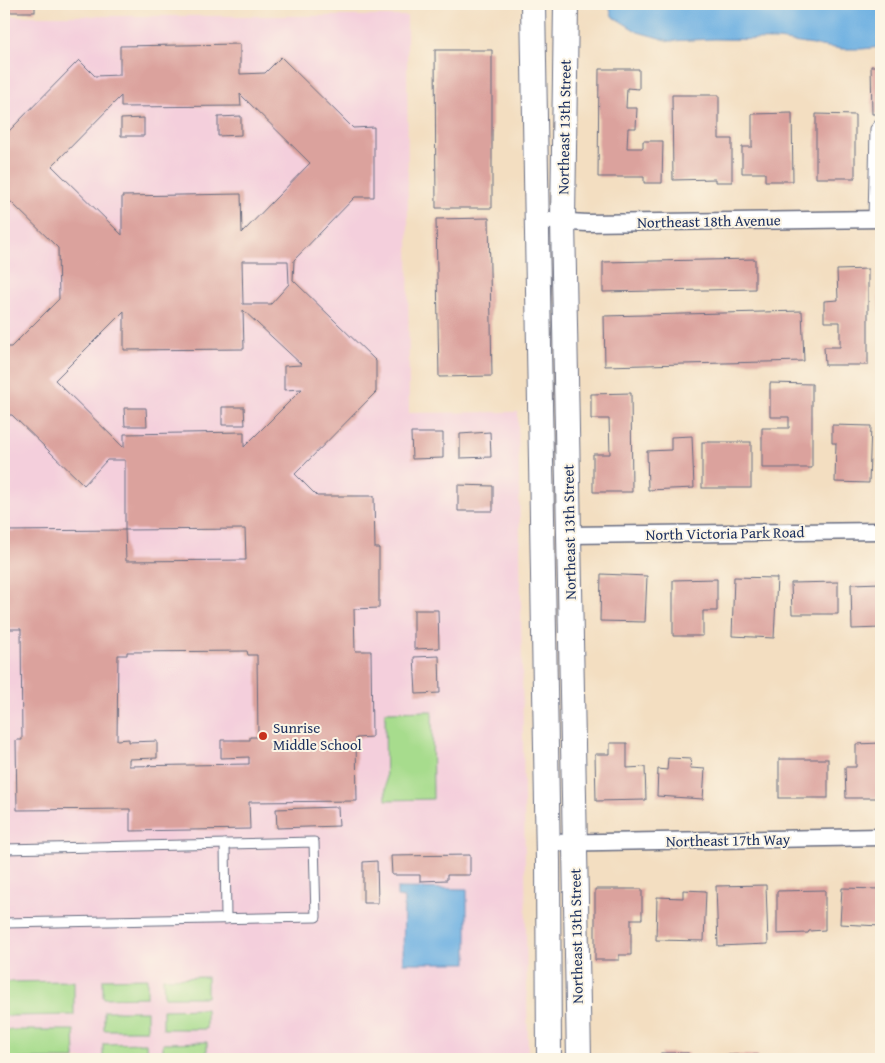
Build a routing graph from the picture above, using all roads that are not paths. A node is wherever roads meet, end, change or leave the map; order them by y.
1 (533, 4) edge
2 (566, 4) edge
3 (881, 122) edge
4 (877, 219) edge
5 (536, 220) junction
6 (563, 220) junction
7 (881, 531) edge
8 (569, 535) junction
9 (881, 838) edge
10 (547, 842) junction
11 (574, 842) junction
12 (225, 844) junction
13 (4, 848) edge
14 (226, 919) junction
15 (4, 923) edge
16 (549, 1059) edge
17 (579, 1059) edge

1 - 5 street, Northeast 13th Street
2 - 6 street, Northeast 13th Street
3 - 4 lane
4 - 6 street, Northeast 18th Avenue
5 - 6 street, Northeast 18th Avenue
5 - 10 street, Northeast 13th Street
6 - 8 street, Northeast 13th Street
7 - 8 street, North Victoria Park Road
8 - 11 street, Northeast 13th Street
9 - 11 street, Northeast 17th Way
10 - 11 street, Northeast 17th Way
10 - 16 street, Northeast 13th Street
11 - 17 street, Northeast 13th Street
12 - 13 lane
12 - 14 lane
12 - 14 lane
14 - 15 lane

